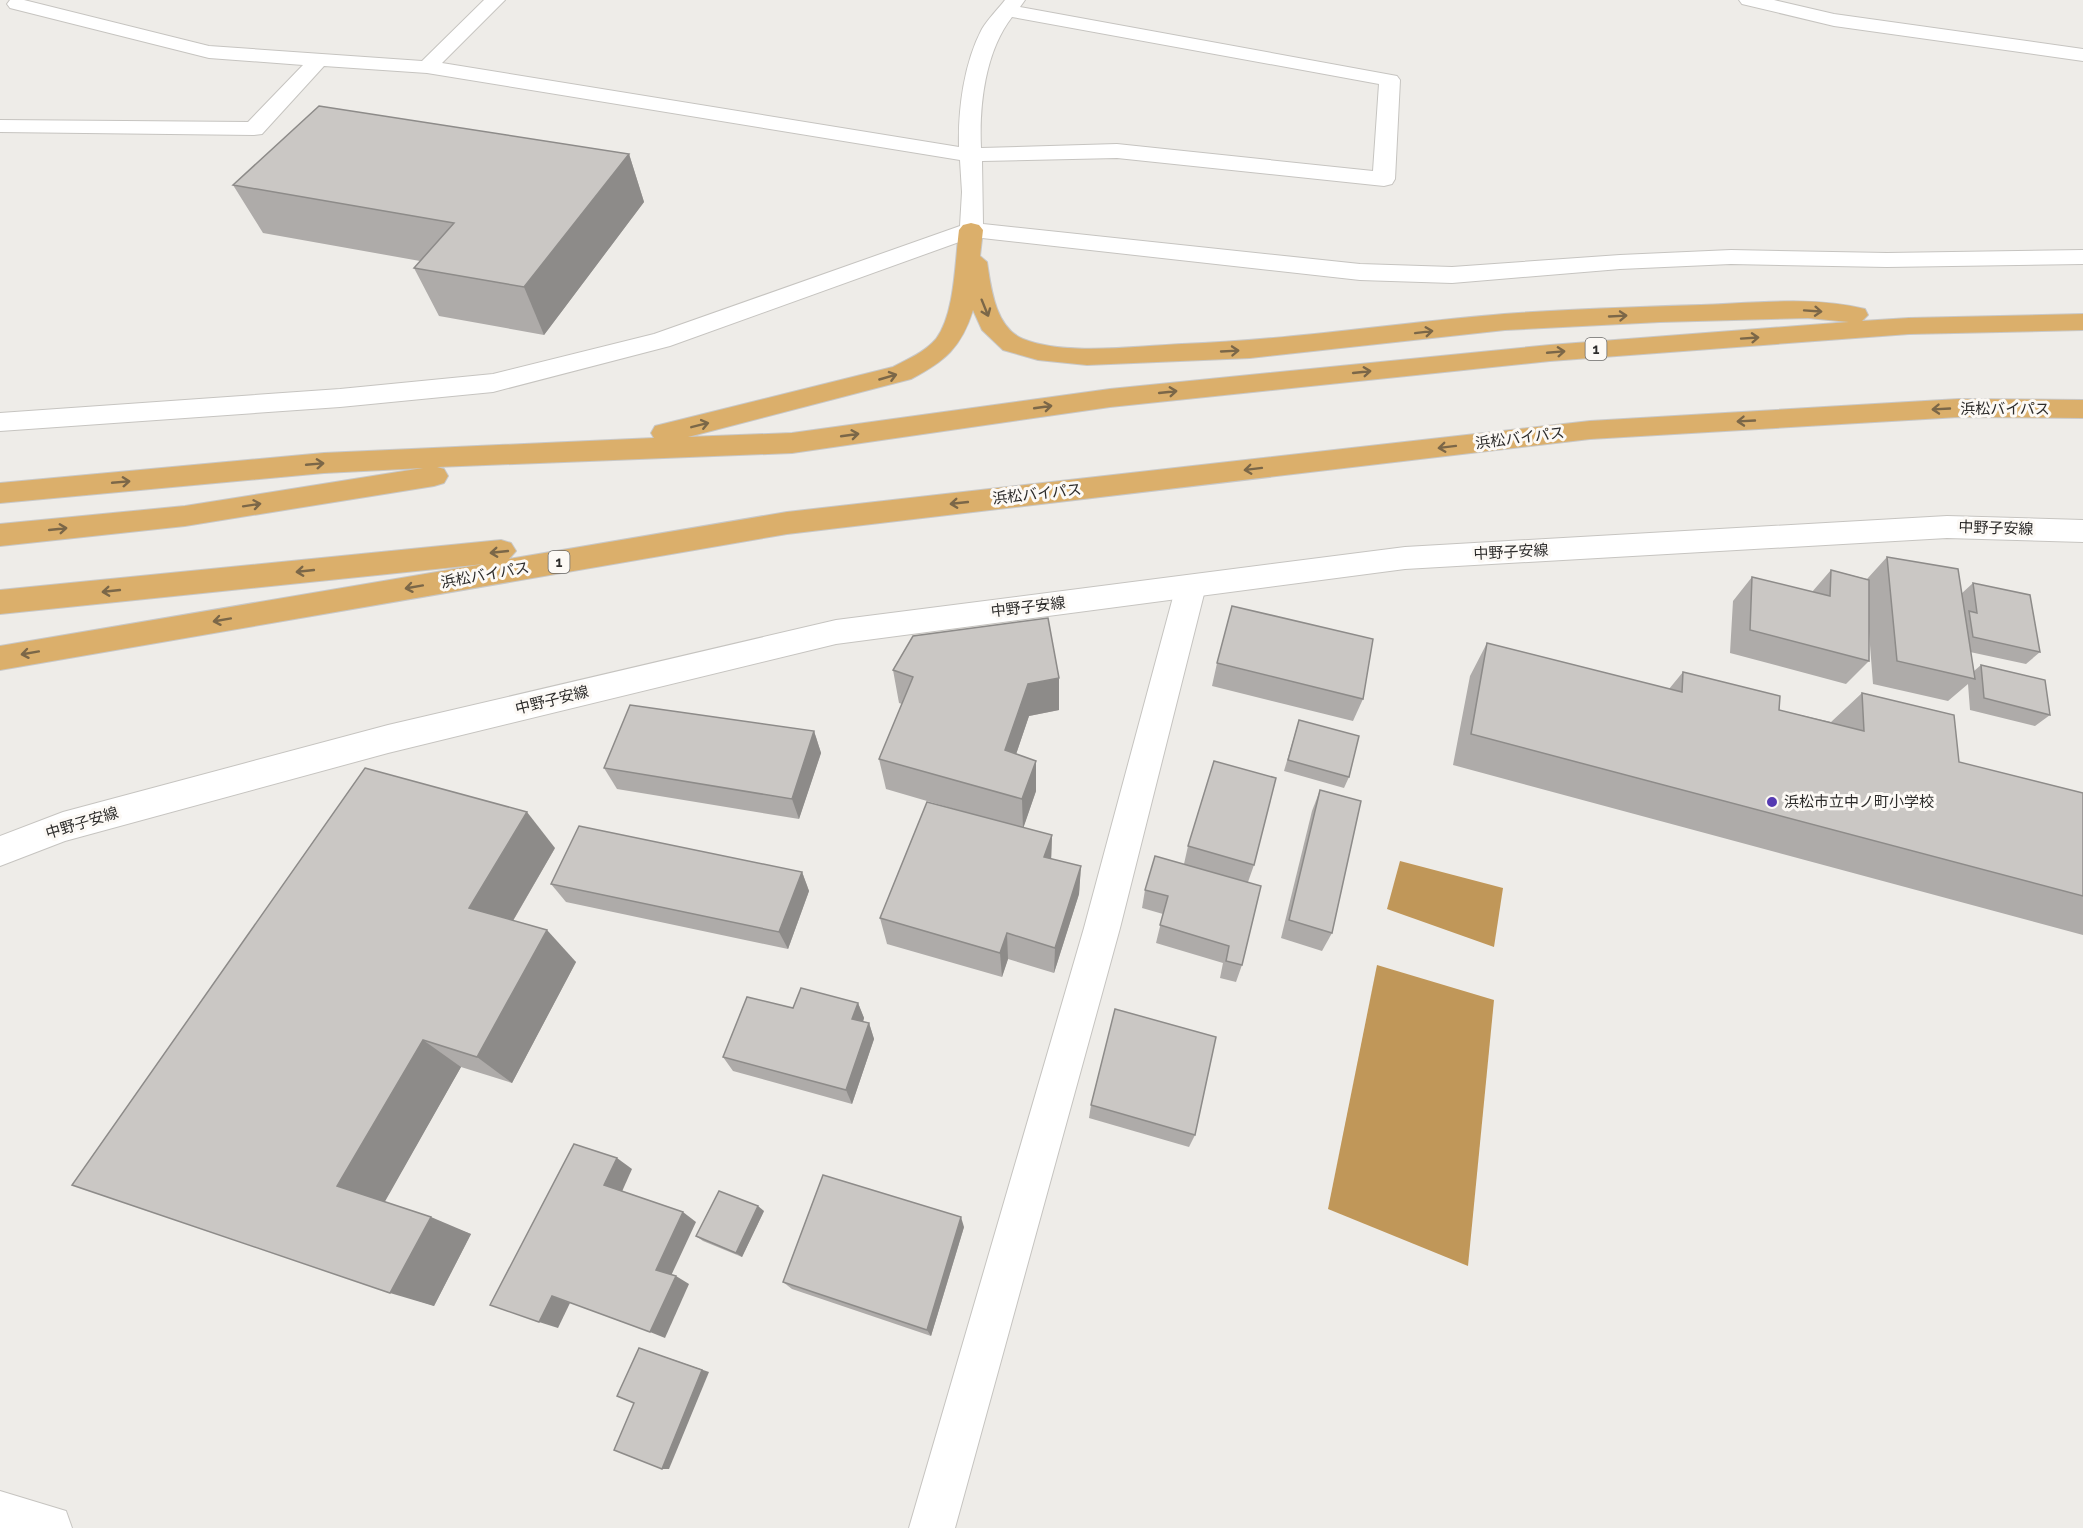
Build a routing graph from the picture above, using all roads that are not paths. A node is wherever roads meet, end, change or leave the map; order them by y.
1 (495, 0) edge
2 (1749, 0) edge
3 (1011, 5) edge
4 (14, 6) edge
5 (2083, 55) edge
6 (319, 60) junction
7 (427, 67) junction
8 (0, 126) edge
9 (970, 155) junction
10 (971, 230) junction
11 (2083, 257) edge
12 (2083, 322) edge
13 (1944, 325) junction
14 (2083, 409) edge
15 (0, 422) edge
16 (602, 449) junction
17 (0, 493) edge
18 (787, 523) junction
19 (2083, 531) edge
20 (0, 535) edge
21 (1191, 586) junction
22 (0, 602) edge
23 (0, 658) edge
24 (0, 851) edge
25 (0, 1514) edge
26 (49, 1528) edge
27 (932, 1528) edge

1 - 7 street
2 - 5 street
3 - 9 street
3 - 9 street
4 - 6 street
6 - 7 street
6 - 8 street
7 - 9 street
9 - 10 street
10 - 11 street
10 -> 13 highway
10 - 15 street
16 -> 10 highway
12 - 13 highway, 1
16 -> 13 highway, 1
14 -> 18 highway, 浜松バイパス / 1
17 -> 16 highway, 1
20 -> 16 highway, 1
18 -> 22 highway
18 -> 23 highway, 浜松バイパス / 1
19 - 21 street, 中野子安線
21 - 24 street, 中野子安線
21 - 27 street
25 - 26 street

